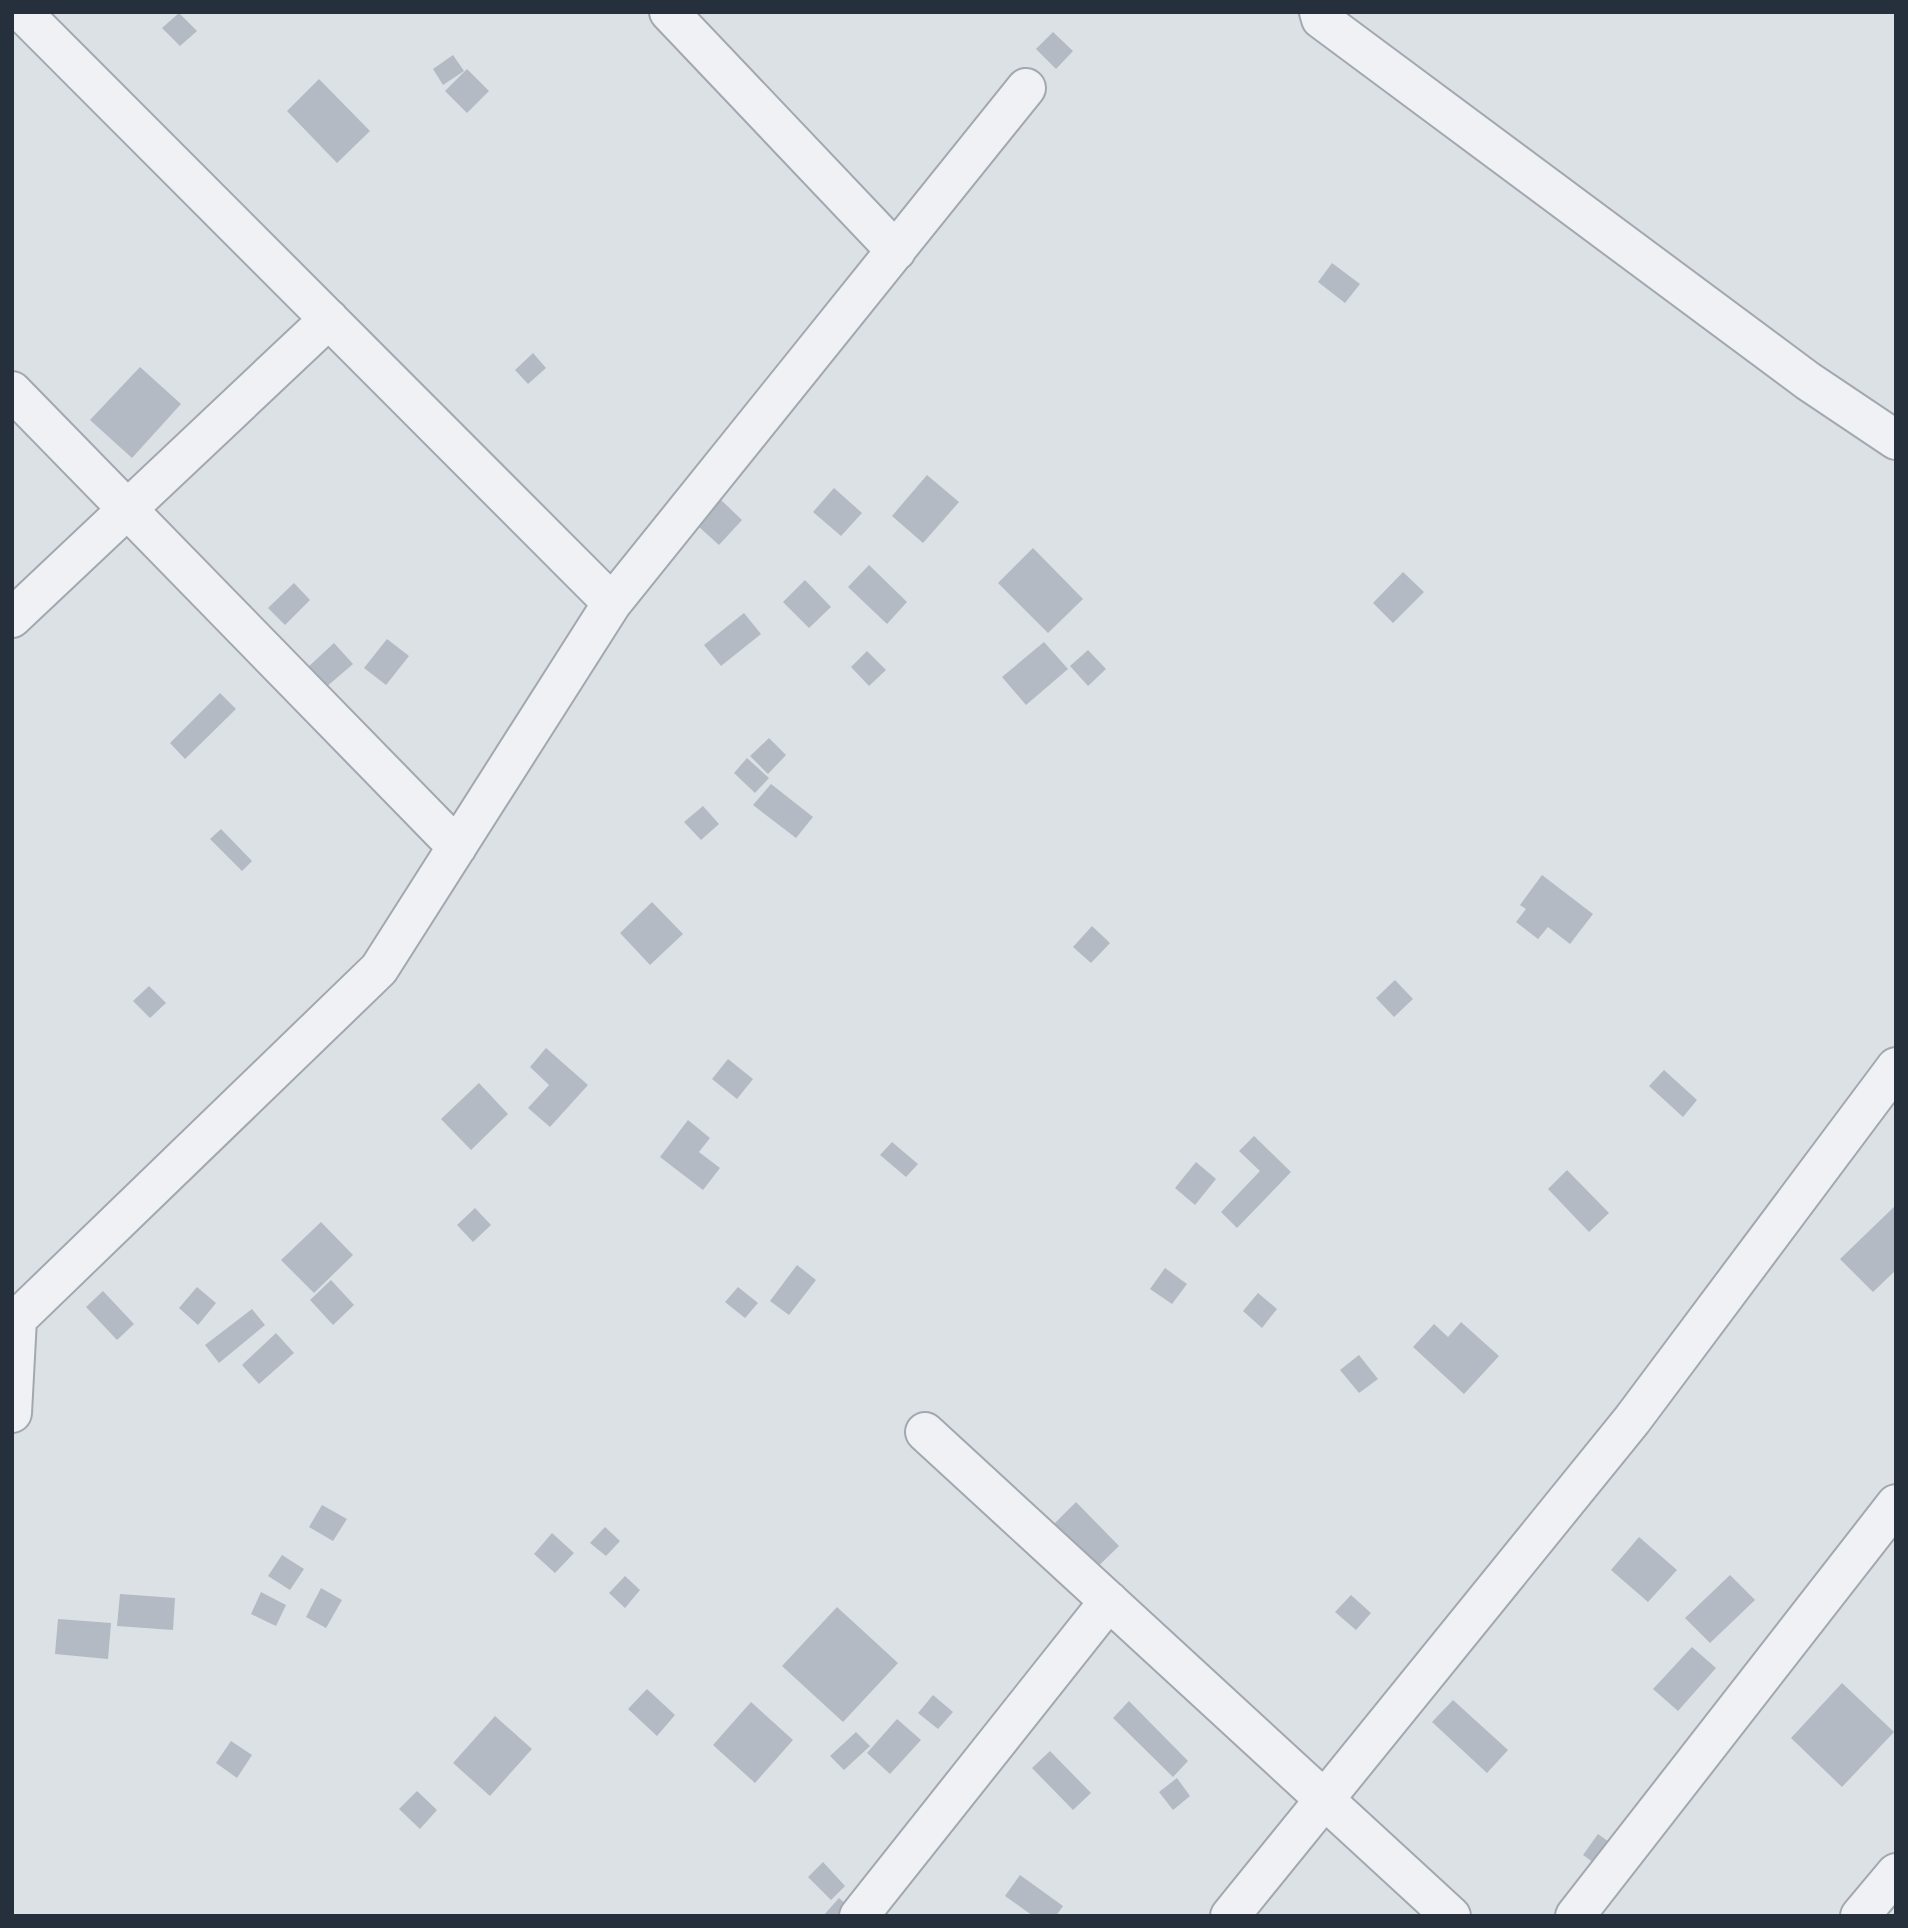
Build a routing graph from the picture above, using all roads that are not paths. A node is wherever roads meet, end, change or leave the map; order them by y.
1 (22, 12) edge
2 (669, 12) edge
3 (1319, 12) edge
4 (1026, 89) dead end
5 (896, 251) junction
6 (329, 319) junction
7 (12, 391) edge
8 (1896, 440) edge
9 (128, 509) junction
10 (612, 603) junction
11 (12, 618) edge
12 (457, 846) junction
13 (1896, 1067) edge
14 (15, 1319) edge
15 (12, 1413) edge
16 (925, 1432) dead end
17 (1896, 1504) edge
18 (1109, 1601) junction
19 (1324, 1800) junction
20 (1896, 1873) edge
21 (859, 1916) edge
22 (1230, 1916) edge
23 (1451, 1916) edge
24 (1575, 1916) edge
25 (1860, 1916) edge

1 - 6 street
2 - 5 street
3 - 8 street
4 - 5 street
5 - 10 street
6 - 9 street
6 - 10 street
7 - 9 street
9 - 11 street
9 - 12 street
10 - 12 street
12 - 14 street
13 - 19 street
14 - 15 street
16 - 18 street
17 - 24 street
18 - 19 street
18 - 21 street
19 - 22 street
19 - 23 street
20 - 25 street

